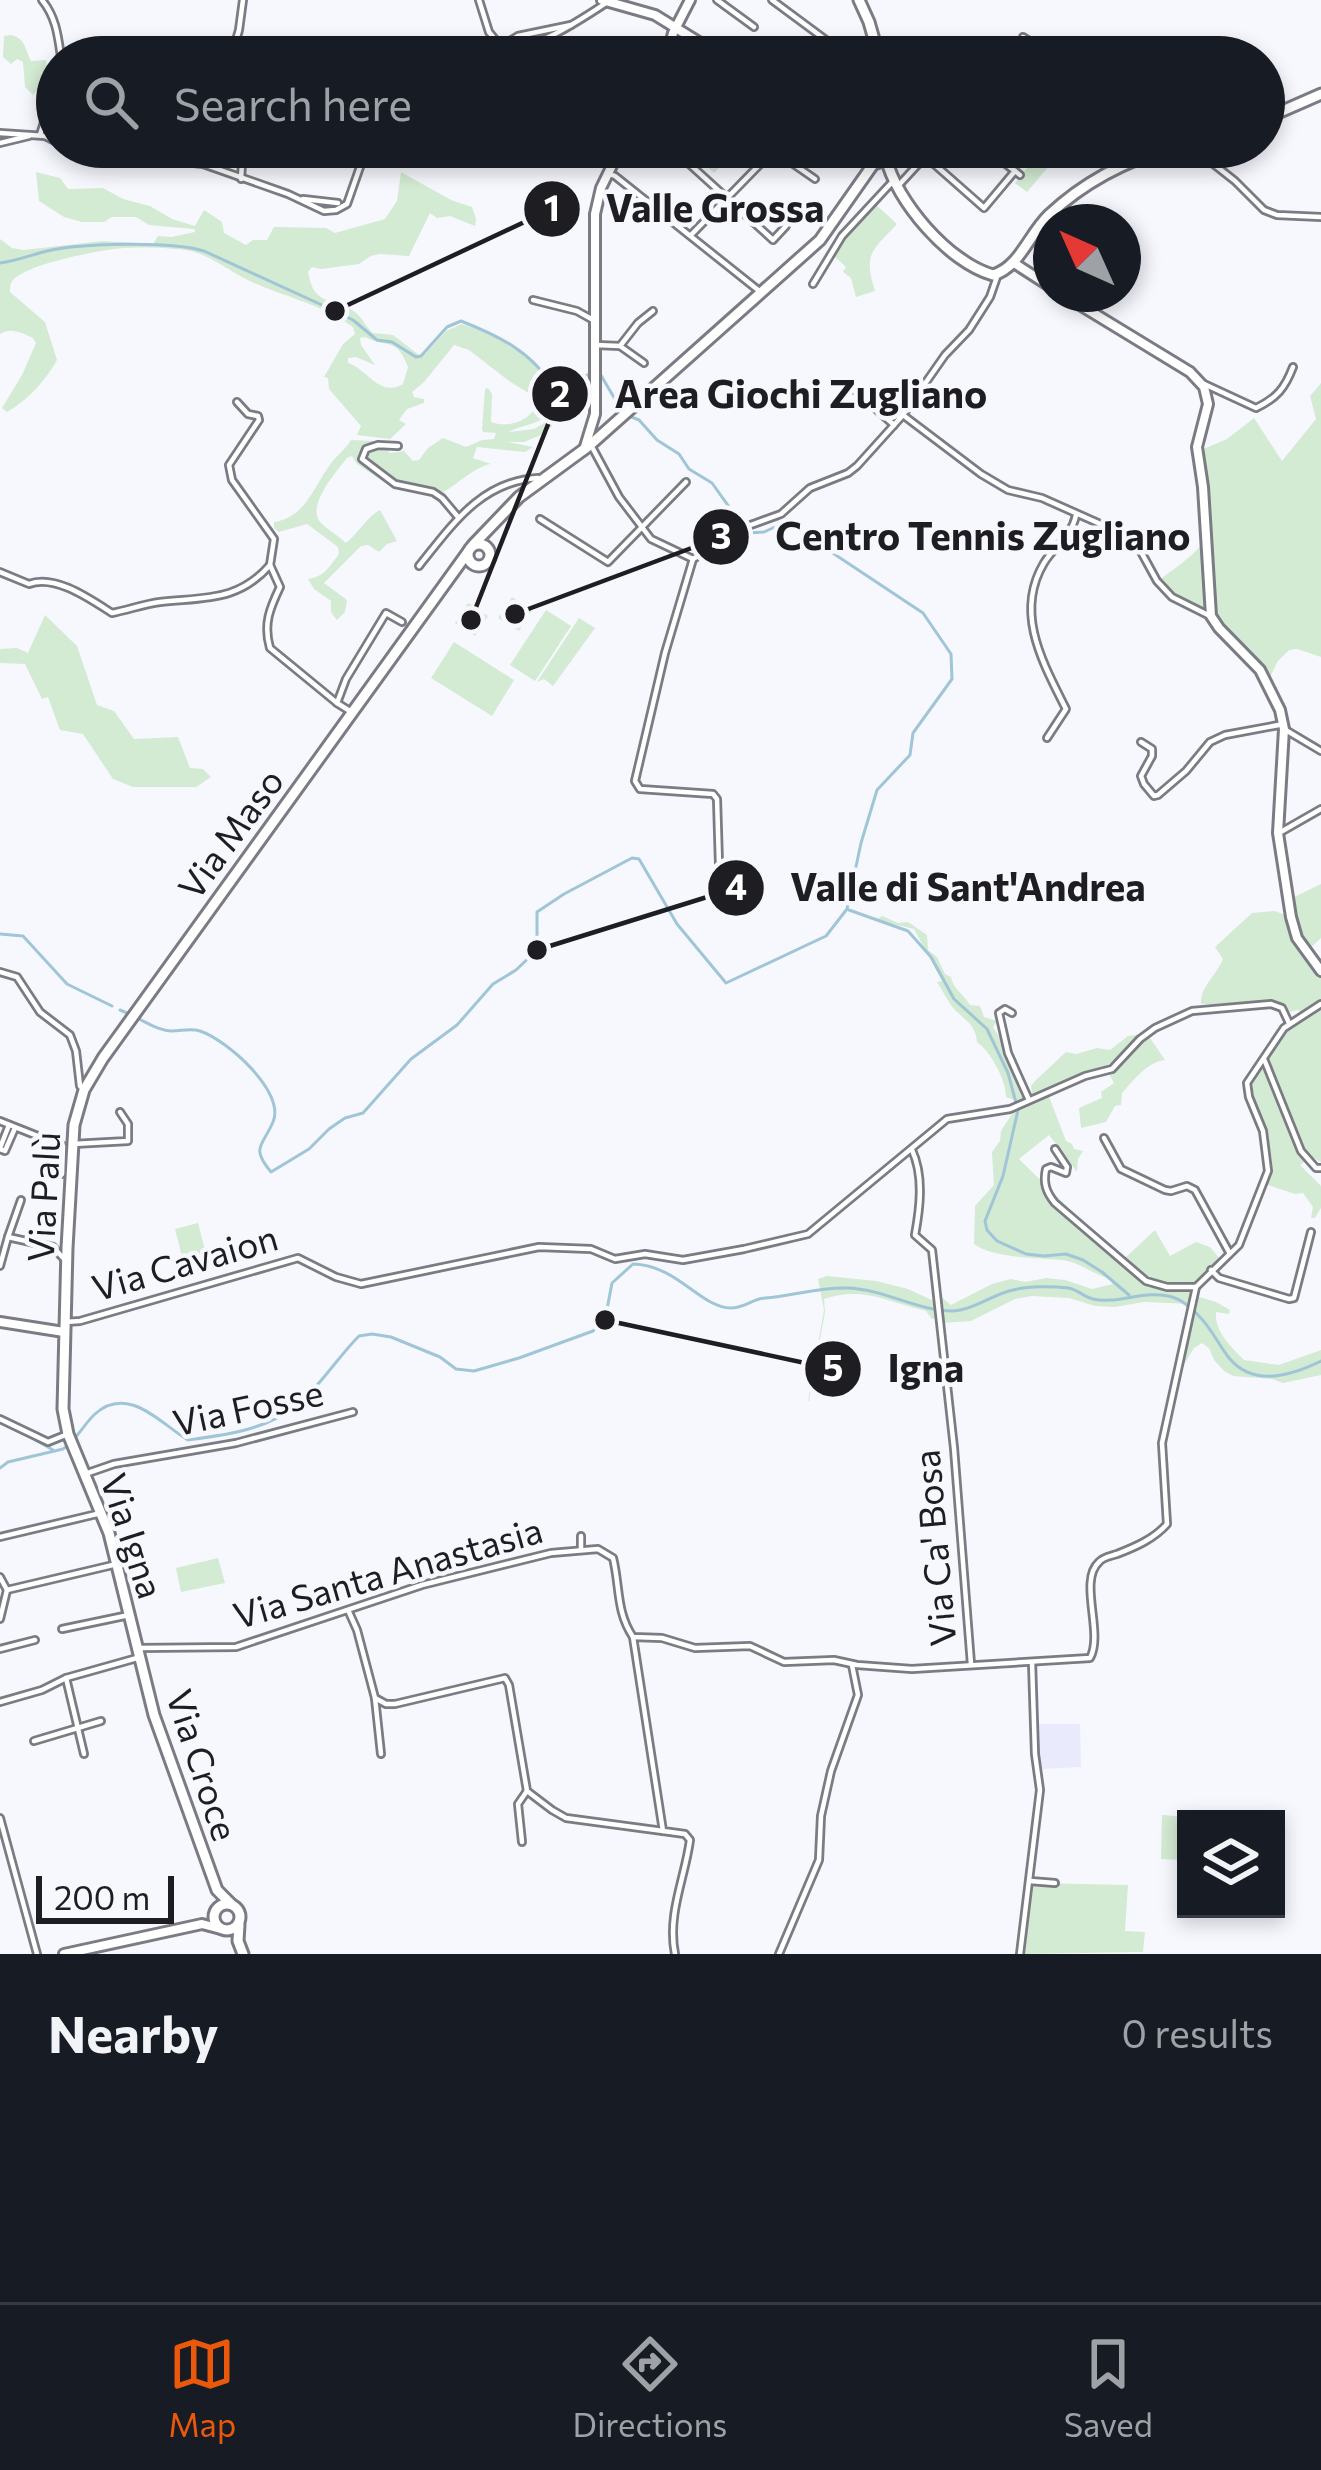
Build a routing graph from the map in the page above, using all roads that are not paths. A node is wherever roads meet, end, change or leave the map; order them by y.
1 (42, 0) edge
2 (243, 0) edge
3 (479, 0) edge
4 (690, 0) edge
5 (717, 0) edge
6 (859, 0) edge
7 (604, 2) edge
8 (777, 2) edge
9 (576, 25) junction
10 (676, 26) junction
11 (754, 27) dead end
12 (56, 36) edge
13 (237, 36) edge
14 (492, 36) edge
15 (518, 36) edge
16 (549, 36) edge
17 (673, 36) edge
18 (691, 36) edge
19 (820, 36) edge
20 (873, 36) edge
21 (1321, 94) edge
22 (1285, 110) edge
23 (0, 133) edge
24 (36, 135) joint
25 (0, 143) edge
26 (213, 168) edge
27 (242, 168) edge
28 (360, 168) edge
29 (609, 168) edge
30 (694, 168) edge
31 (757, 168) edge
32 (799, 168) edge
33 (866, 168) edge
34 (884, 168) edge
35 (910, 168) edge
36 (939, 168) edge
37 (1011, 168) edge
38 (1121, 168) edge
39 (1219, 168) edge
40 (607, 172) junction
41 (241, 178) junction
42 (814, 179) dead end
43 (894, 180) junction
44 (297, 198) junction
45 (728, 198) junction
46 (338, 203) dead end
47 (1321, 217) edge
48 (786, 226) dead end
49 (691, 235) junction
50 (1015, 263) junction
51 (998, 274) junction
52 (1033, 274) edge
53 (812, 284) dead end
54 (762, 292) junction
55 (533, 300) dead end
56 (653, 311) dead end
57 (1092, 312) edge
58 (595, 321) junction
59 (595, 345) junction
60 (620, 346) junction
61 (644, 363) dead end
62 (1293, 367) dead end
63 (1202, 383) junction
64 (856, 391) dead end
65 (237, 402) dead end
66 (903, 415) junction
67 (597, 424) junction
68 (894, 425) junction
69 (398, 446) dead end
70 (587, 447) junction
71 (543, 480) junction
72 (686, 482) dead end
73 (1076, 515) junction
74 (458, 517) junction
75 (540, 519) dead end
76 (493, 524) junction
77 (641, 527) junction
78 (471, 549) junction
79 (490, 550) junction
80 (693, 559) junction
81 (270, 565) junction
82 (419, 566) dead end
83 (477, 566) junction
84 (0, 572) edge
85 (438, 596) junction
86 (1211, 616) junction
87 (402, 622) dead end
88 (337, 703) junction
89 (353, 713) junction
90 (1284, 727) junction
91 (1047, 738) dead end
92 (1142, 742) dead end
93 (1321, 751) edge
94 (1321, 809) edge
95 (1278, 833) junction
96 (719, 864) dead end
97 (1321, 971) edge
98 (0, 972) edge
99 (154, 987) joint
100 (1321, 1004) edge
101 (1012, 1013) dead end
102 (1289, 1023) junction
103 (1264, 1059) junction
104 (84, 1090) junction
105 (1029, 1100) junction
106 (120, 1112) dead end
107 (0, 1121) edge
108 (12, 1126) junction
109 (1104, 1138) dead end
110 (74, 1144) junction
111 (0, 1148) edge
112 (1055, 1149) dead end
113 (912, 1150) junction
114 (1321, 1168) edge
115 (68, 1178) junction
116 (21, 1200) dead end
117 (1311, 1232) dead end
118 (8, 1237) junction
119 (60, 1246) junction
120 (1229, 1252) junction
121 (0, 1266) edge
122 (1211, 1270) junction
123 (1196, 1287) junction
124 (0, 1322) edge
125 (64, 1327) junction
126 (353, 1412) dead end
127 (0, 1419) edge
128 (68, 1436) junction
129 (85, 1474) junction
130 (101, 1513) junction
131 (580, 1536) dead end
132 (0, 1537) edge
133 (581, 1550) junction
134 (117, 1564) junction
135 (0, 1577) edge
136 (7, 1590) junction
137 (348, 1610) junction
138 (129, 1615) junction
139 (0, 1618) edge
140 (62, 1629) dead end
141 (633, 1637) junction
142 (35, 1640) dead end
143 (0, 1649) edge
144 (139, 1653) junction
145 (1032, 1662) junction
146 (971, 1664) junction
147 (852, 1665) junction
148 (66, 1678) junction
149 (375, 1699) junction
150 (0, 1702) edge
151 (101, 1721) dead end
152 (77, 1728) junction
153 (34, 1741) dead end
154 (84, 1754) dead end
155 (381, 1754) dead end
156 (527, 1791) junction
157 (0, 1818) edge
158 (663, 1831) junction
159 (522, 1842) dead end
160 (1030, 1880) junction
161 (1055, 1883) dead end
162 (217, 1890) junction
163 (231, 1904) junction
164 (216, 1911) junction
165 (202, 1924) junction
166 (239, 1924) junction
167 (223, 1929) junction
168 (238, 1941) junction
169 (82, 1952) edge
170 (37, 1954) edge
171 (64, 1954) edge
172 (243, 1954) edge
173 (675, 1954) edge
174 (779, 1954) edge
175 (1020, 1954) edge

1 - 12 street
2 - 13 street
3 - 14 street
4 - 10 street
5 - 11 street
6 - 20 main road
7 - 9 street
7 - 10 street
8 - 19 street
9 - 15 street
9 - 16 street
10 - 17 street
10 - 18 street
21 - 22 main road
23 - 24 street
24 - 25 street
26 - 41 street
27 - 41 street
28 - 44 street
29 - 40 street
30 - 45 street
31 - 45 street
32 - 42 street
33 - 54 main road
34 - 43 main road
35 - 43 street
36 - 37 street
38 - 50 main road
39 - 47 street
40 - 49 street
40 - 58 street
41 - 44 street
43 - 51 main road
43 - 53 street
44 - 46 street
45 - 48 street
45 - 49 street
49 - 54 street
50 - 51 main road
50 - 52 street
51 - 66 street
54 - 67 main road
55 - 58 street
56 - 60 street
57 - 63 street
58 - 59 street
59 - 60 street
59 - 67 street
60 - 61 street
62 - 63 street
63 - 86 street
64 - 68 street
65 - 81 street
66 - 68 street
66 - 73 street
67 - 70 main road
68 - 80 street
69 - 74 street
70 - 71 main road
70 - 77 street
71 - 74 street
71 - 76 main road
72 - 77 street
73 - 86 street
73 - 91 street
74 - 82 street
75 - 77 street
76 - 78 main road
76 - 79 main road
77 - 80 street
78 - 79 main road
78 - 83 main road
78 - 85 main road
79 - 83 main road
80 - 96 street
81 - 84 street
81 - 88 street
83 - 85 main road
85 - 89 main road, Via Maso
86 - 90 street
87 - 88 street
88 - 89 street
89 - 99 main road, Via Maso
90 - 92 street
90 - 93 street
90 - 95 street
94 - 95 street
95 - 97 street
98 - 104 street
99 - 104 main road, Via Palù
100 - 102 street
101 - 105 street
102 - 103 street
102 - 105 street
103 - 114 street
103 - 120 street
104 - 110 main road, Via Palù
105 - 113 street
106 - 110 street
107 - 108 street
108 - 111 street
108 - 115 street
109 - 120 street
110 - 115 main road, Via Palù
112 - 123 street
113 - 125 street, Via Cavaion
113 - 146 street, Via Ca' Bosa
115 - 119 main road, Via Palù
116 - 118 street
117 - 122 street
118 - 119 street
118 - 121 street
119 - 125 main road, Via Palù
120 - 122 street
122 - 123 street
123 - 145 street
124 - 125 street
125 - 128 main road, Via Palù
126 - 129 street, Via Fosse
127 - 128 street
128 - 129 main road, Via Igna
129 - 130 main road, Via Igna
130 - 132 street
130 - 134 main road, Via Igna
131 - 133 street, Via Santa Anastasia
133 - 137 street, Via Santa Anastasia
133 - 141 street, Via Santa Anastasia
134 - 136 street
134 - 138 main road, Via Igna
135 - 136 street
136 - 139 street
137 - 144 street, Via Santa Anastasia
137 - 149 street
138 - 140 street
138 - 144 main road, Via Igna
141 - 147 street
141 - 158 street
142 - 143 street
144 - 148 street, Via Santa Anastasia
144 - 162 main road, Via Croce
145 - 146 street
145 - 160 street
146 - 147 street
147 - 174 street
148 - 150 street, Via Santa Anastasia
148 - 152 street
149 - 155 street
149 - 156 street
151 - 152 street
152 - 153 street
152 - 154 street
156 - 158 street
156 - 159 street
157 - 170 street
158 - 173 street
160 - 161 street
160 - 175 street
162 - 163 main road, Via Croce
162 - 164 main road, Via Croce
163 - 164 main road
163 - 166 main road, Via Croce
164 - 165 street
164 - 167 main road, Via Croce
165 - 167 street
165 - 169 street
166 - 167 main road
166 - 168 main road
167 - 168 main road
168 - 172 main road
169 - 171 street

